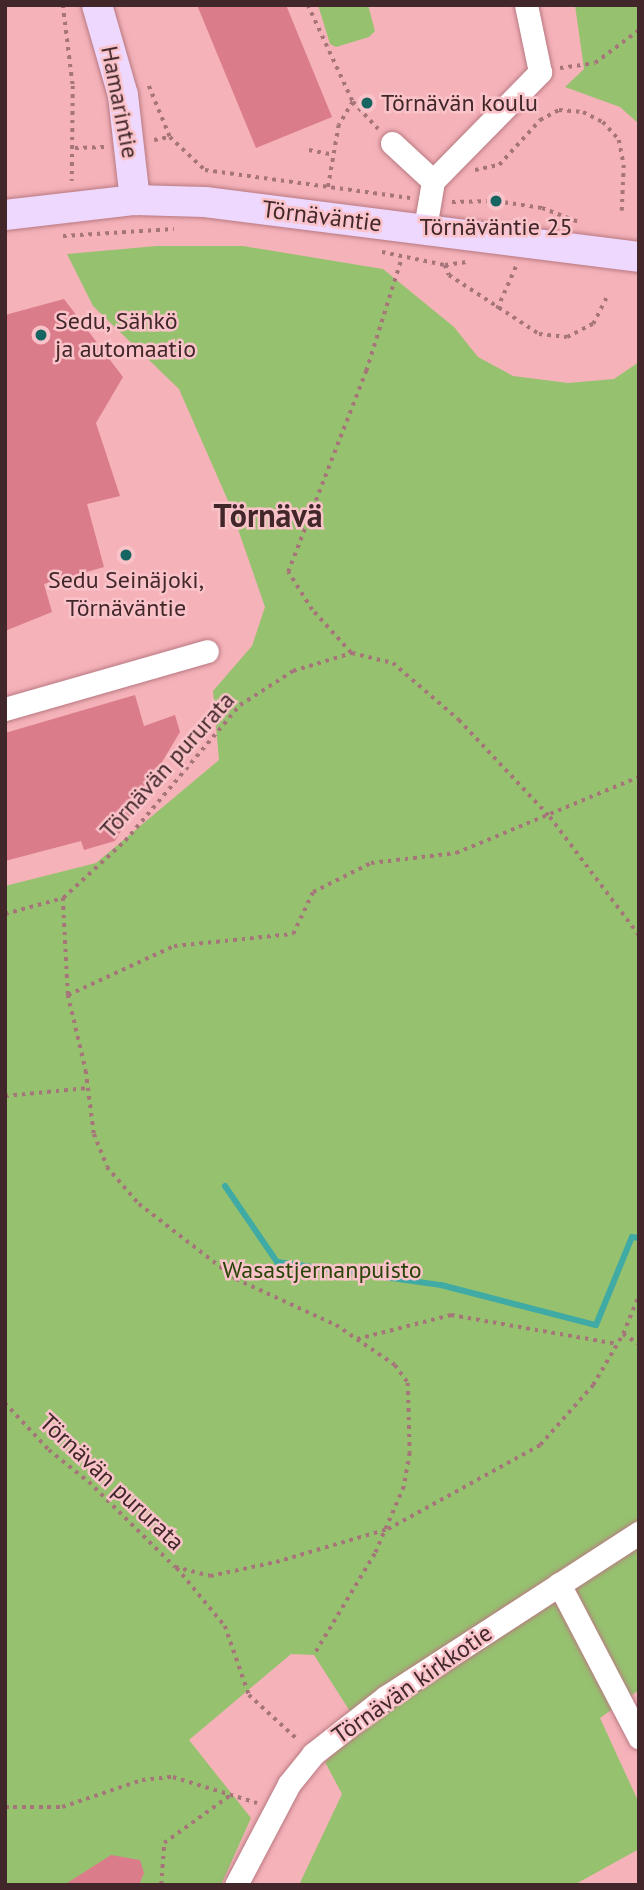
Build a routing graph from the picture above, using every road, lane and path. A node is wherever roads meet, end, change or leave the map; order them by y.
1 (63, 5) edge
2 (97, 5) edge
3 (308, 5) edge
4 (526, 5) edge
5 (639, 30) edge
6 (540, 72) junction
7 (147, 79) dead end
8 (353, 102) junction
9 (391, 143) joint
10 (309, 150) dead end
11 (334, 155) junction
12 (328, 189) junction
13 (433, 195) junction
14 (135, 200) junction
15 (74, 205) junction
16 (622, 211) dead end
17 (5, 215) edge
18 (584, 224) dead end
19 (77, 235) dead end
20 (639, 257) edge
21 (401, 260) dead end
22 (517, 264) dead end
23 (445, 265) dead end
24 (608, 295) dead end
25 (497, 309) junction
26 (207, 651) dead end
27 (352, 653) junction
28 (5, 709) edge
29 (639, 777) edge
30 (550, 817) junction
31 (64, 898) junction
32 (5, 914) edge
33 (639, 935) edge
34 (68, 995) junction
35 (88, 1088) junction
36 (5, 1096) edge
37 (639, 1295) edge
38 (623, 1334) junction
39 (357, 1339) junction
40 (617, 1344) junction
41 (639, 1344) edge
42 (5, 1402) edge
43 (388, 1529) junction
44 (639, 1533) edge
45 (175, 1567) junction
46 (559, 1584) junction
47 (314, 1655) dead end
48 (639, 1737) edge
49 (313, 1754) junction
50 (5, 1807) edge
51 (161, 1885) edge
52 (236, 1885) edge

1 - 15 path
2 - 14 main road, Hamarintie
3 - 8 path
4 - 6 street
5 - 6 path
6 - 13 street
7 - 12 path
8 - 9 path
8 - 11 path
9 - 13 street
10 - 11 path
11 - 12 path
12 - 13 path
13 - 14 main road, Törnäväntie
13 - 16 path
13 - 18 path
13 - 20 main road, Törnäväntie
14 - 15 main road, Törnäväntie
15 - 17 main road, Törnäväntie
15 - 19 path
21 - 27 path
22 - 25 path
23 - 25 path
24 - 25 path
26 - 28 street
27 - 30 path
27 - 31 path, Törnävän pururata
29 - 30 path
30 - 33 path
30 - 34 path
31 - 32 path, Törnävän pururata
31 - 34 path
34 - 35 path
35 - 36 path
35 - 39 path
37 - 38 path, Törnävän pururata
38 - 40 path, Törnävän pururata
38 - 41 path
39 - 40 path
39 - 43 path
40 - 43 path, Törnävän pururata
42 - 45 path, Törnävän pururata
43 - 45 path, Törnävän pururata
43 - 47 path
44 - 46 street, Törnävän kirkkotie
45 - 49 path
46 - 48 street
46 - 49 street, Törnävän kirkkotie
49 - 52 street, Törnävän kirkkotie
50 - 51 path

